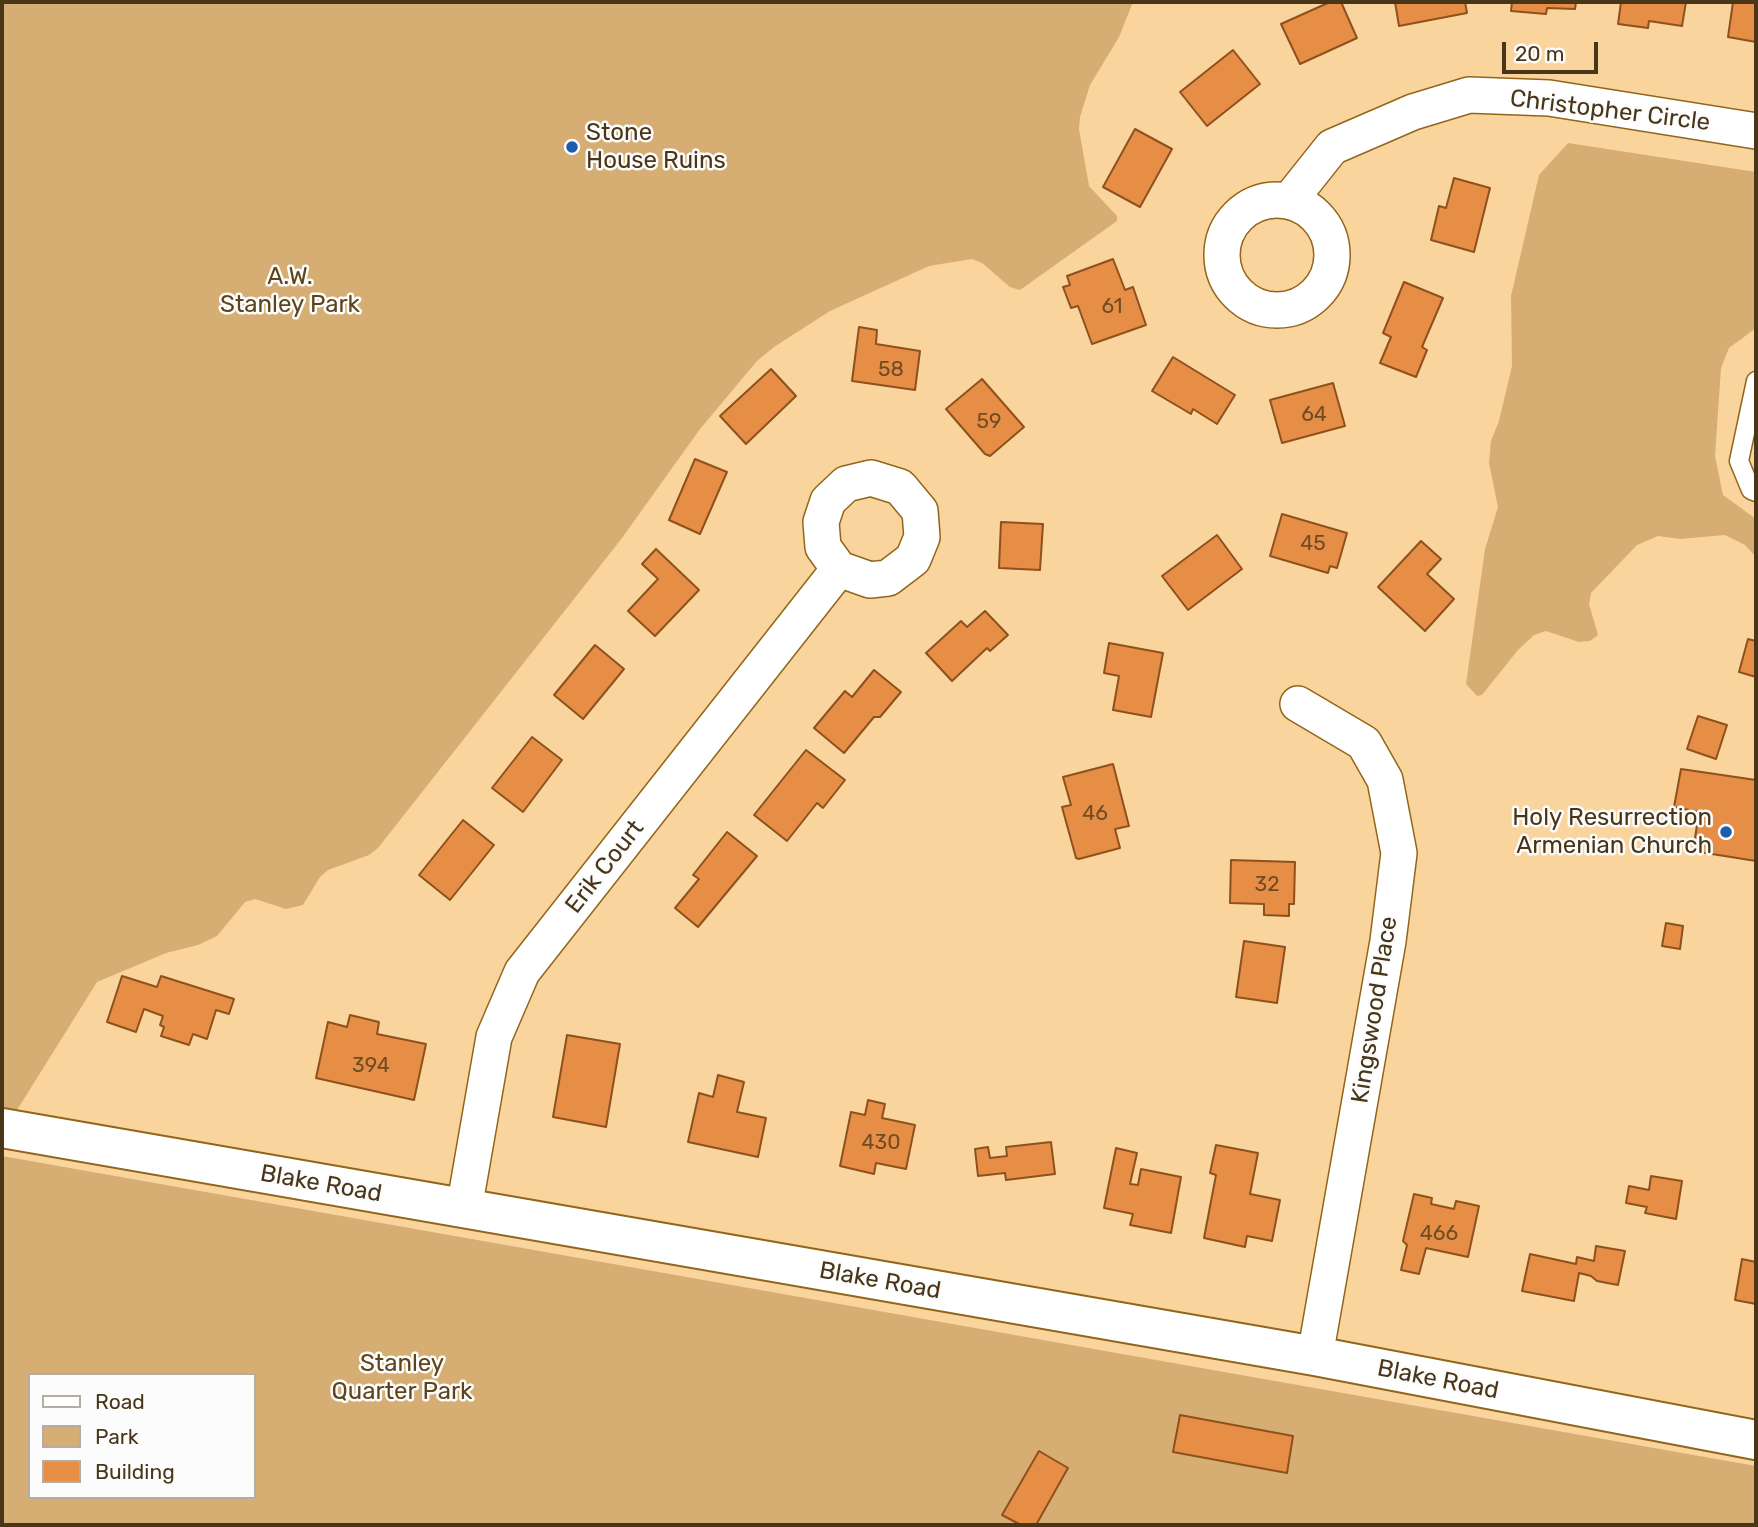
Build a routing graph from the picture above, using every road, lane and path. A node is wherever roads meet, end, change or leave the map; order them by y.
1 (1756, 131) edge
2 (1289, 201) dead end
3 (1756, 380) edge
4 (1756, 492) edge
5 (839, 569) dead end
6 (1298, 704) dead end
7 (2, 1128) edge
8 (464, 1209) junction
9 (1315, 1356) junction
10 (1756, 1440) edge

1 - 2 street, Christopher Circle
3 - 4 lane
5 - 8 street, Erik Court
6 - 9 street, Kingswood Place
7 - 8 street, Blake Road
8 - 9 street, Blake Road
9 - 10 street, Blake Road

